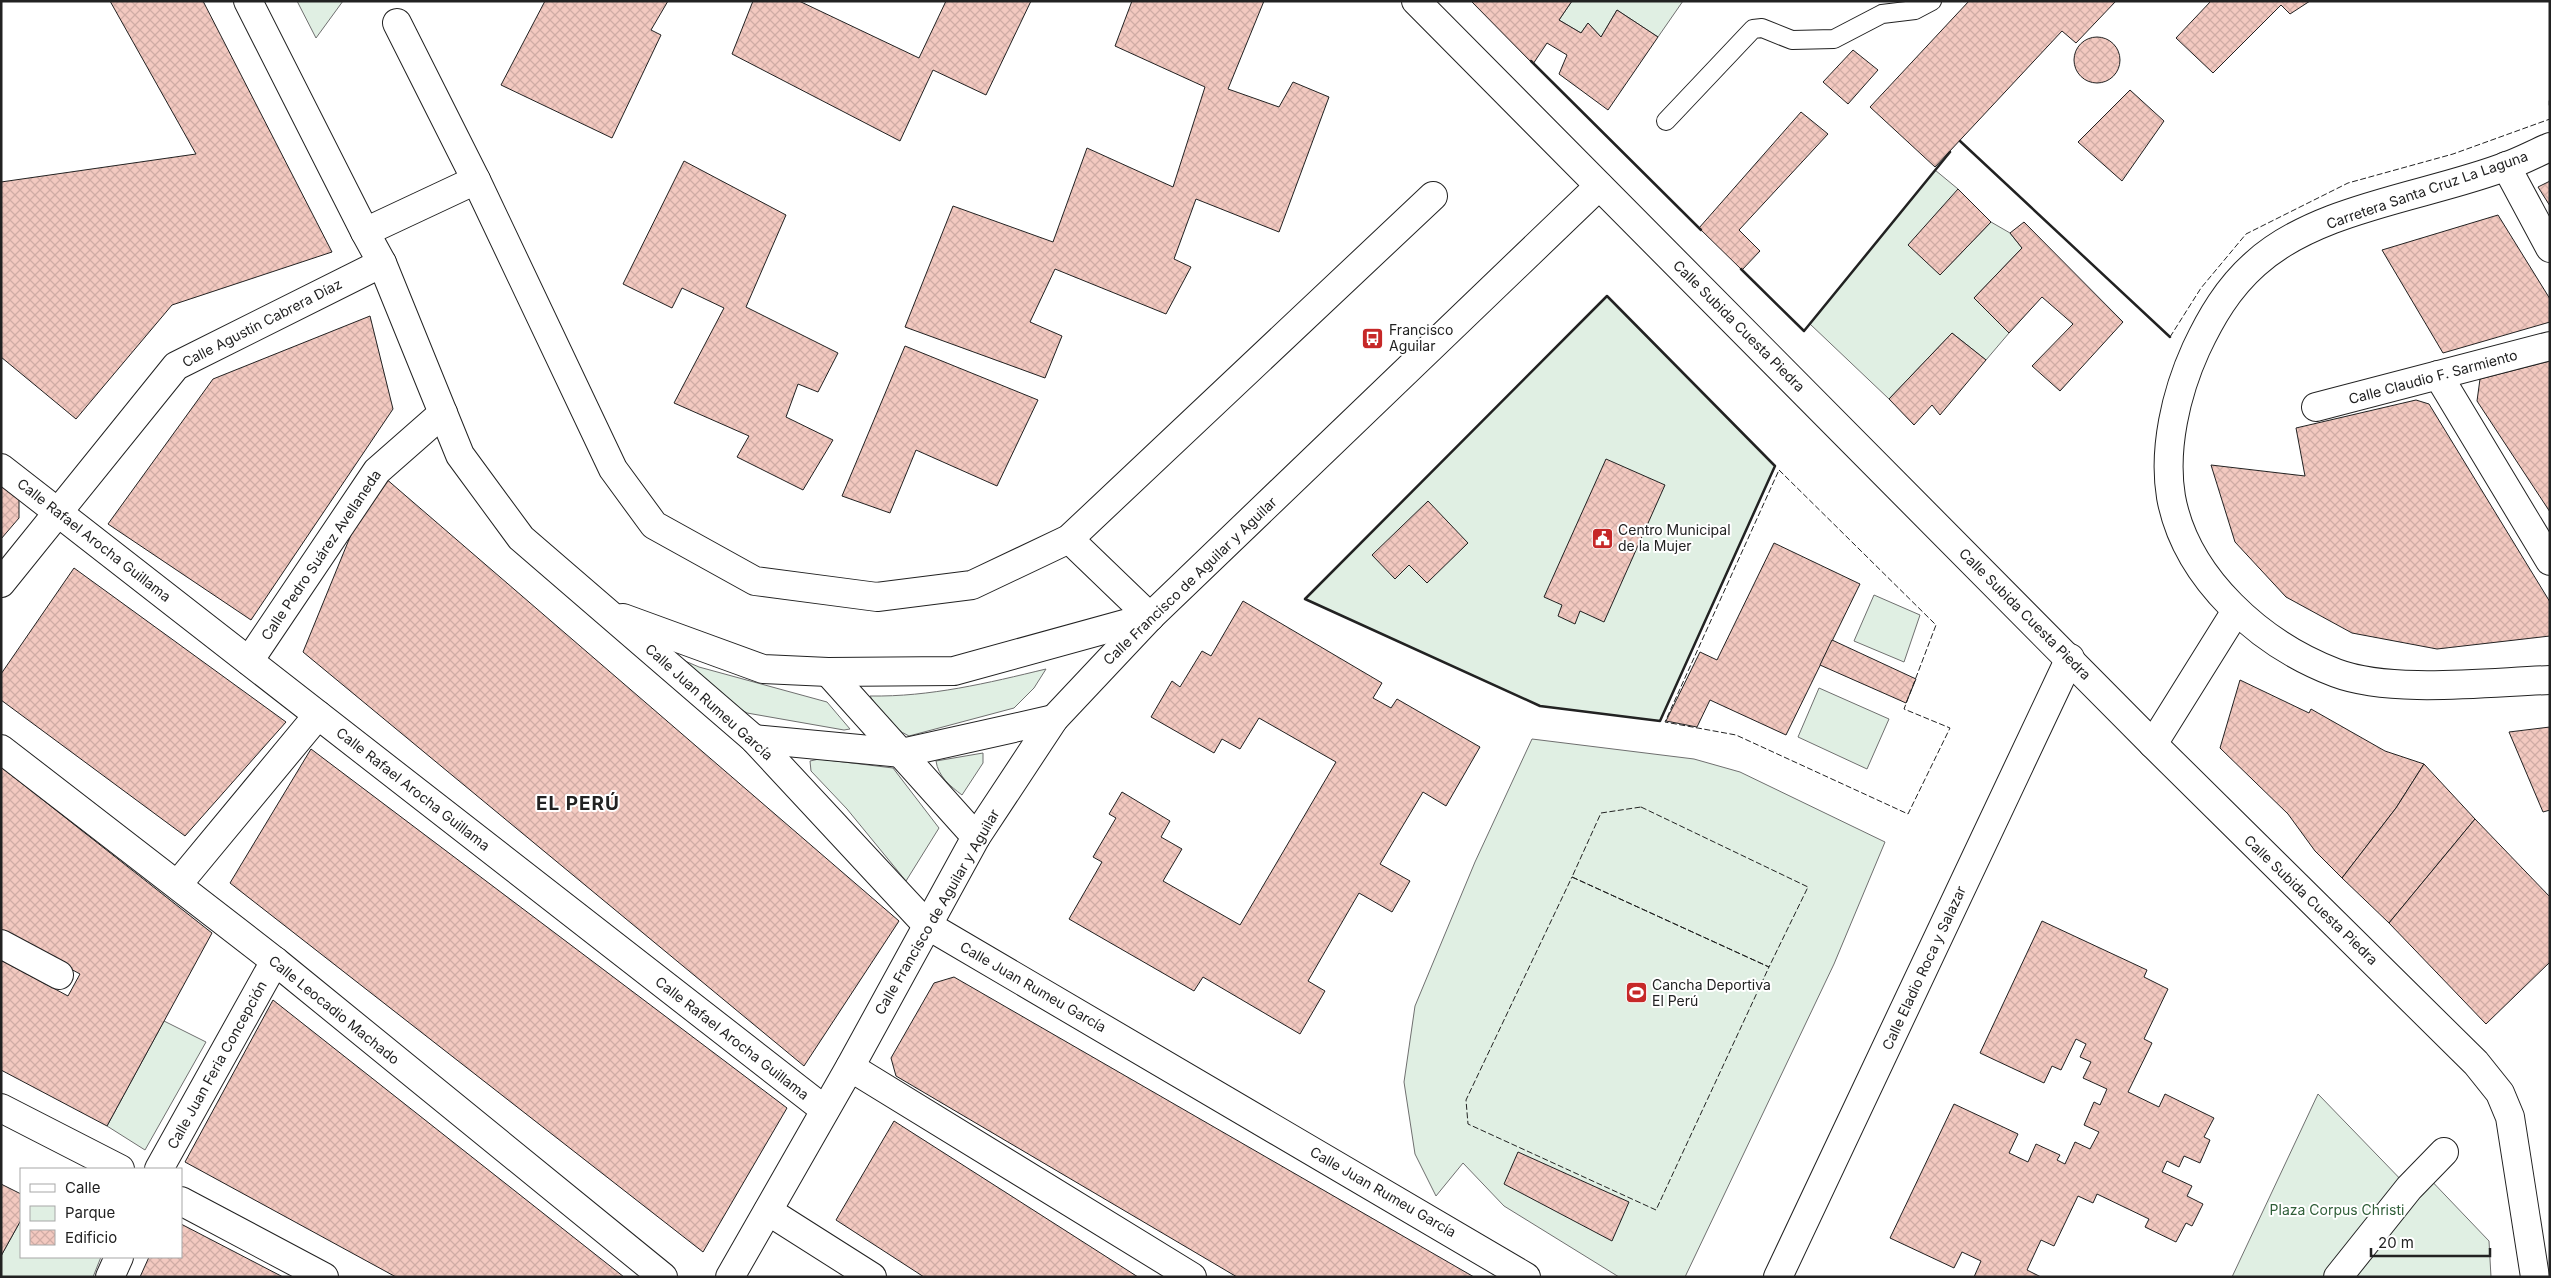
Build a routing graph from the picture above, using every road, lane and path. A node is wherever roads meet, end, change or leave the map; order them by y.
1 (248, 1) edge
2 (1416, 1) edge
3 (1932, 1) edge
4 (397, 23) dead end
5 (1666, 121) dead end
6 (2550, 147) edge
7 (2506, 166) junction
8 (476, 180) junction
9 (1599, 186) junction
10 (1433, 196) dead end
11 (364, 232) junction
12 (2550, 248) edge
13 (382, 263) junction
14 (2550, 346) edge
15 (2438, 375) junction
16 (2316, 407) dead end
17 (443, 413) junction
18 (1, 468) edge
19 (59, 513) junction
20 (1069, 539) junction
21 (2550, 561) edge
22 (1, 583) edge
23 (2236, 611) junction
24 (607, 612) junction
25 (1150, 617) junction
26 (2070, 658) junction
27 (249, 661) junction
28 (828, 672) junction
29 (2550, 680) edge
30 (318, 715) junction
31 (1054, 719) junction
32 (754, 739) junction
33 (2153, 744) junction
34 (1, 749) edge
35 (902, 752) junction
36 (976, 837) junction
37 (178, 884) junction
38 (928, 925) junction
39 (1, 944) edge
40 (275, 961) junction
41 (59, 976) dead end
42 (850, 1066) junction
43 (1, 1108) edge
44 (825, 1110) junction
45 (2444, 1152) dead end
46 (118, 1168) edge
47 (160, 1168) edge
48 (182, 1202) edge
49 (768, 1211) junction
50 (119, 1258) edge
51 (110, 1277) edge
52 (324, 1277) edge
53 (662, 1277) edge
54 (730, 1277) edge
55 (872, 1277) edge
56 (1192, 1277) edge
57 (1526, 1277) edge
58 (1778, 1277) edge
59 (2338, 1277) edge
60 (2535, 1277) edge

1 - 11 street, Calle Juan Rumeu García
2 - 9 street, Calle Subida Cuesta Piedra
3 - 5 lane
4 - 8 street
6 - 7 street, Carretera Santa Cruz La Laguna
7 - 12 street
7 - 23 street, Carretera Santa Cruz La Laguna
8 - 11 street
8 - 20 street
9 - 25 street, Calle Francisco de Aguilar y Aguilar
9 - 26 street, Calle Subida Cuesta Piedra
10 - 20 street
11 - 13 street, Calle Juan Rumeu García
13 - 17 street, Calle Juan Rumeu García
13 - 19 street, Calle Agustín Cabrera Díaz
14 - 15 street, Calle Claudio F. Sarmiento
15 - 16 street, Calle Claudio F. Sarmiento
15 - 21 street
17 - 24 street, Calle Juan Rumeu García
17 - 27 street, Calle Pedro Suárez Avellaneda
18 - 19 street, Calle Rafael Arocha Guillama
19 - 22 street, Calle Agustín Cabrera Díaz
19 - 27 street, Calle Rafael Arocha Guillama
20 - 25 street
23 - 29 street, Carretera Santa Cruz La Laguna
23 - 33 street
24 - 28 street
24 - 32 street, Calle Juan Rumeu García
25 - 28 street
25 - 31 street, Calle Francisco de Aguilar y Aguilar
26 - 33 street, Calle Subida Cuesta Piedra
26 - 58 street, Calle Eladio Roca y Salazar
27 - 30 street, Calle Rafael Arocha Guillama
28 - 35 street
30 - 37 street
30 - 44 street, Calle Rafael Arocha Guillama
31 - 35 street
31 - 36 street, Calle Francisco de Aguilar y Aguilar
32 - 35 street
32 - 38 street, Calle Juan Rumeu García
33 - 60 street, Calle Subida Cuesta Piedra
34 - 37 street, Calle Leocadio Machado
35 - 36 street
36 - 38 street, Calle Francisco de Aguilar y Aguilar
37 - 40 street, Calle Leocadio Machado
38 - 42 street, Calle Francisco de Aguilar y Aguilar
38 - 57 street, Calle Juan Rumeu García
39 - 41 street
40 - 47 street, Calle Juan Feria Concepción
40 - 53 street, Calle Leocadio Machado
42 - 44 street, Calle Francisco de Aguilar y Aguilar
42 - 56 street
43 - 46 street
44 - 49 street, Calle Francisco de Aguilar y Aguilar
45 - 59 street
48 - 52 street
49 - 54 street, Calle Francisco de Aguilar y Aguilar
49 - 55 street
50 - 51 street

